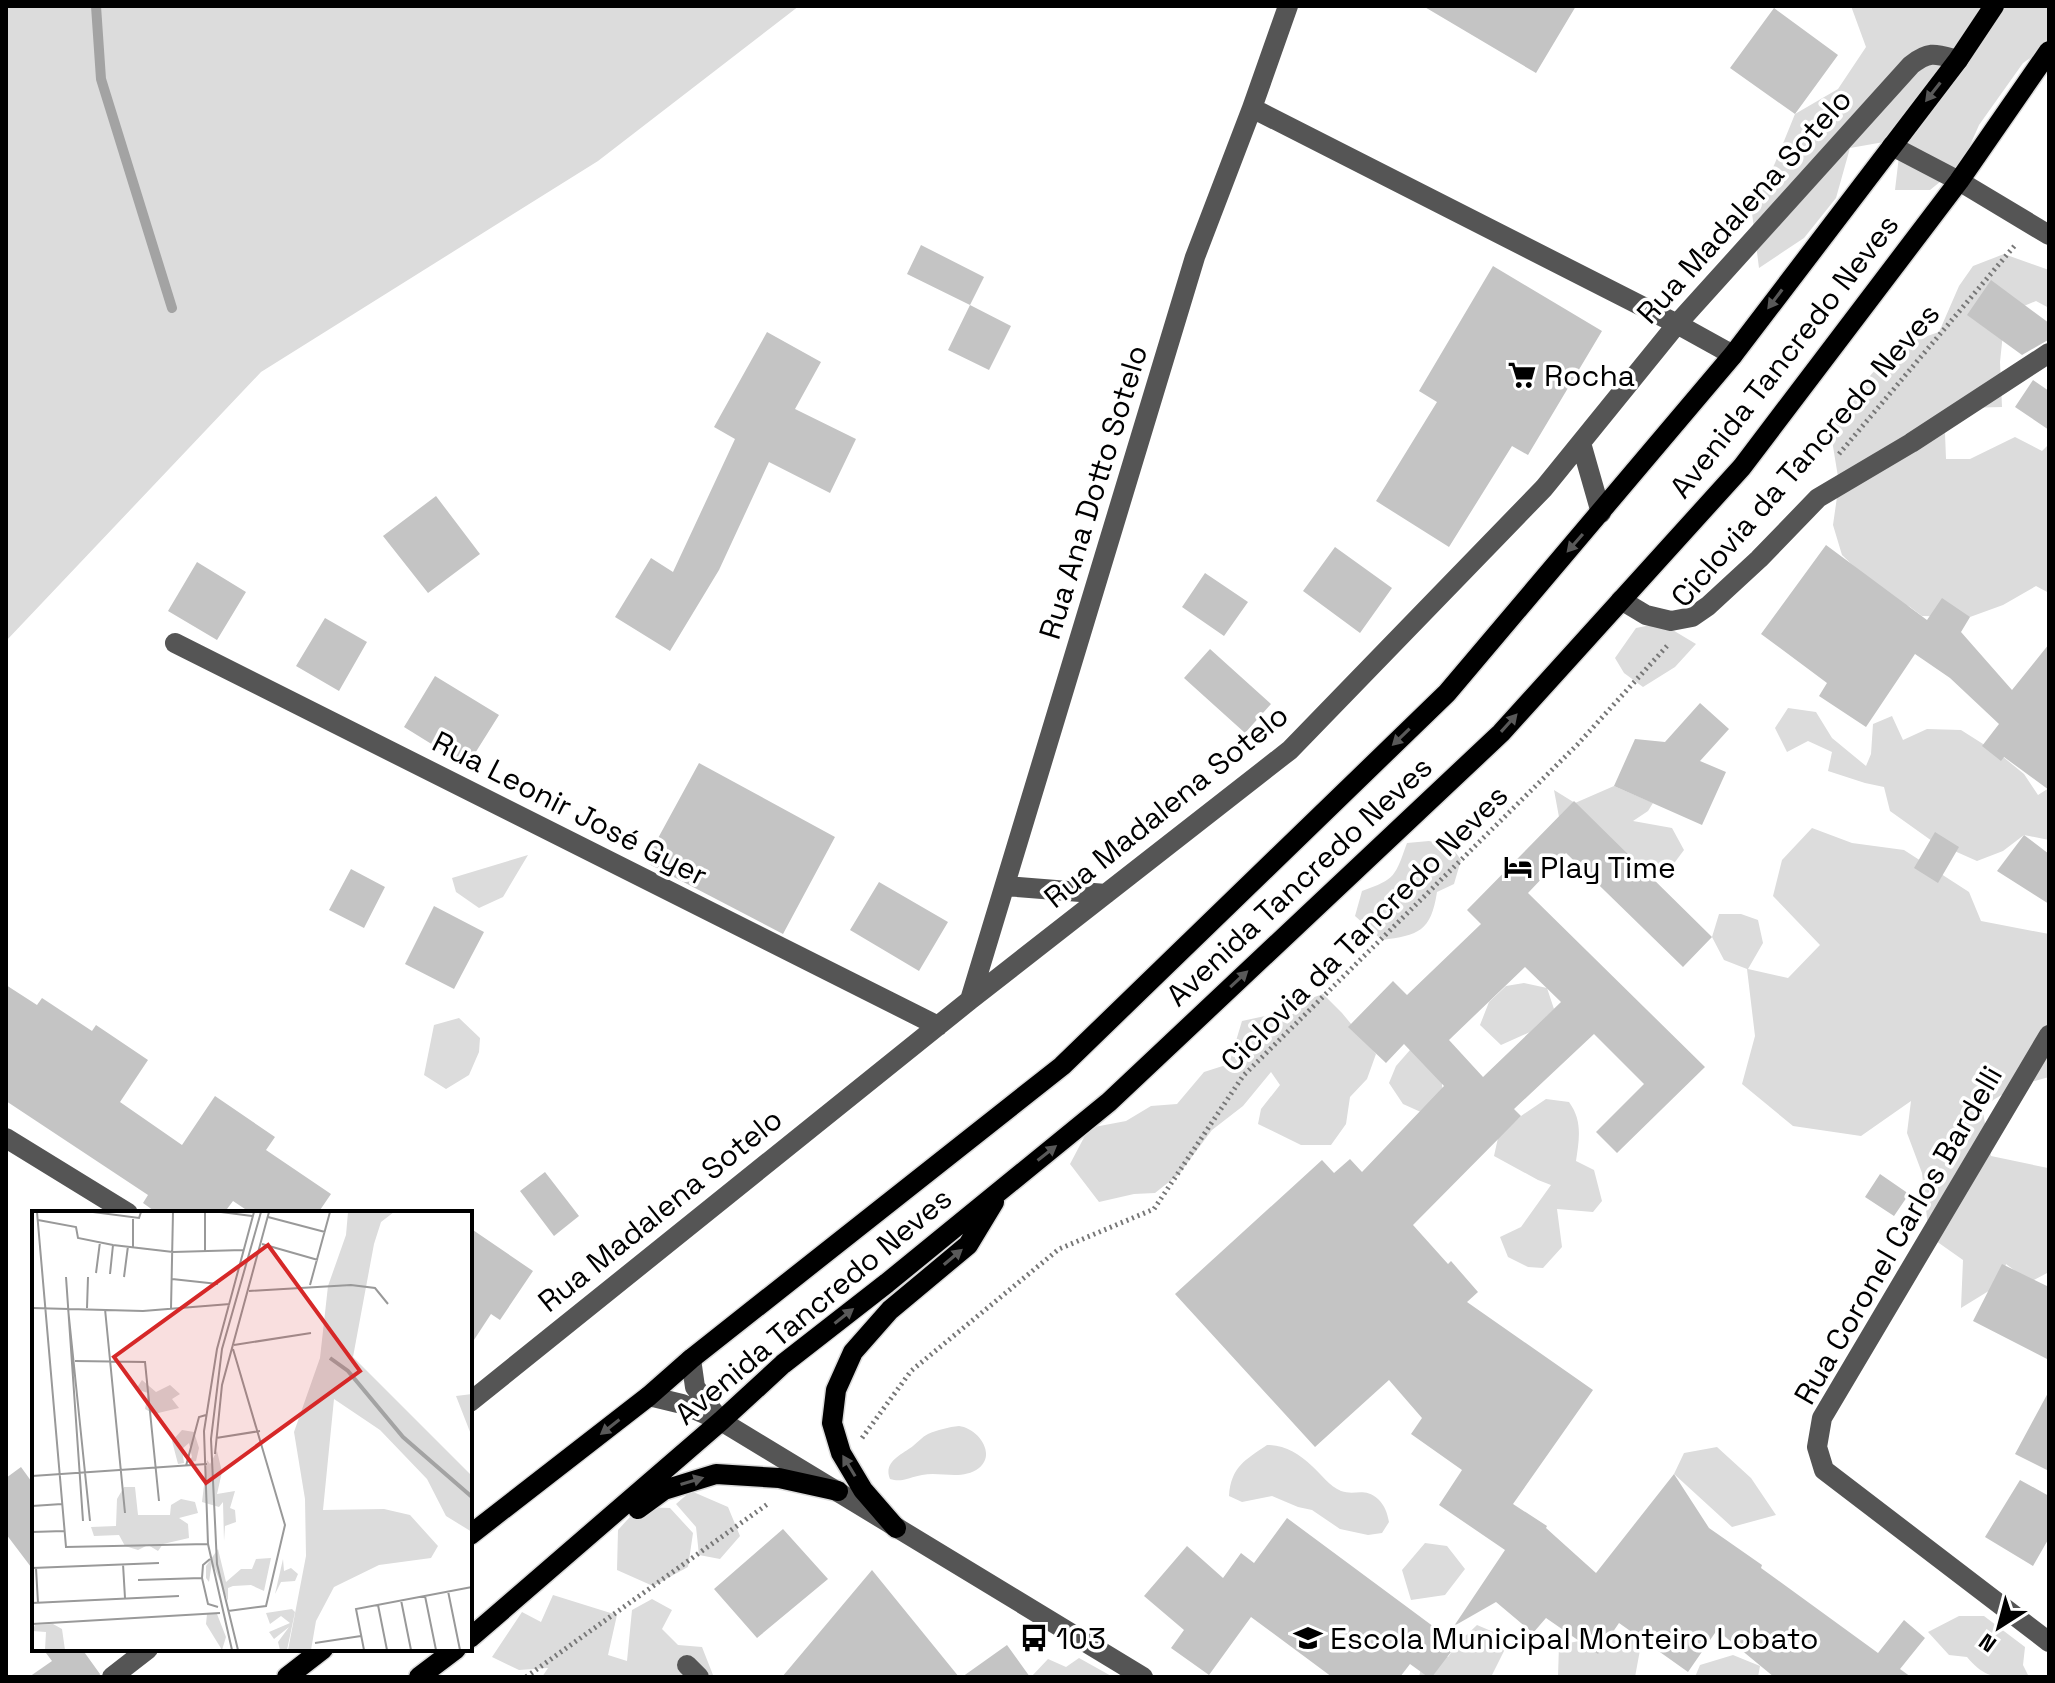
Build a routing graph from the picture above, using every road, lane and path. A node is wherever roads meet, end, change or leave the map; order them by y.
1 (1288, 6) edge
2 (1994, 6) edge
3 (2049, 51) edge
4 (1958, 60) junction
5 (1252, 108) junction
6 (1892, 146) junction
7 (1959, 181) junction
8 (2041, 230) edge
9 (1677, 324) junction
10 (2049, 353) edge
11 (1733, 355) junction
12 (1581, 443) junction
13 (1838, 456) dead end
14 (1601, 513) junction
15 (1621, 600) junction
16 (1692, 617) junction
17 (175, 643) dead end
18 (1005, 886) junction
19 (1106, 894) junction
20 (970, 1000) junction
21 (938, 1026) junction
22 (2049, 1035) edge
23 (6, 1138) edge
24 (1002, 1188) junction
25 (125, 1211) edge
26 (691, 1359) junction
27 (649, 1396) junction
28 (472, 1400) edge
29 (721, 1421) junction
30 (841, 1453) junction
31 (798, 1483) junction
32 (838, 1491) junction
33 (896, 1528) junction
34 (472, 1533) edge
35 (472, 1636) edge
36 (472, 1636) edge
37 (2049, 1642) edge
38 (145, 1651) edge
39 (320, 1651) edge
40 (453, 1651) edge
41 (112, 1677) edge
42 (287, 1677) edge
43 (419, 1677) edge
44 (526, 1677) edge
45 (1143, 1677) edge

1 - 5 street, Rua Ana Dotto Sotelo
2 - 4 main road, Avenida Tancredo Neves
3 - 7 main road, Avenida Tancredo Neves
4 -> 6 main road, Avenida Tancredo Neves
4 - 9 street, Rua Madalena Sotelo
5 - 9 street
5 - 18 street, Rua Ana Dotto Sotelo
6 - 7 street
6 -> 11 main road, Avenida Tancredo Neves
7 - 8 street
7 - 15 main road, Avenida Tancredo Neves
8 - 13 path, Ciclovia da Tancredo Neves
9 - 11 street
9 - 12 street, Rua Madalena Sotelo
10 - 16 street
11 - 14 main road, Avenida Tancredo Neves
12 - 14 street
12 - 19 street, Rua Madalena Sotelo
14 -> 26 main road, Avenida Tancredo Neves
15 - 16 street
24 -> 15 main road, Avenida Tancredo Neves
16 - 30 path, Ciclovia da Tancredo Neves
17 - 21 street, Rua Leonir José Gyer
18 - 19 street
18 - 20 street, Rua Ana Dotto Sotelo
19 - 20 street, Rua Madalena Sotelo
20 - 21 street, Rua Madalena Sotelo
21 - 28 street, Rua Madalena Sotelo
22 - 37 street, Rua Coronel Carlos Bardelli
23 - 25 street
29 -> 24 main road, Avenida Tancredo Neves
30 -> 24 main road
26 - 27 main road, Avenida Tancredo Neves
26 - 29 street
27 - 29 street
27 -> 34 main road, Avenida Tancredo Neves
29 - 32 street
29 - 35 main road, Avenida Tancredo Neves
33 -> 30 main road
31 - 32 main road
36 -> 31 main road
31 - 44 path
32 - 33 street
33 - 45 street
38 - 41 street
39 - 42 main road
40 - 43 main road

